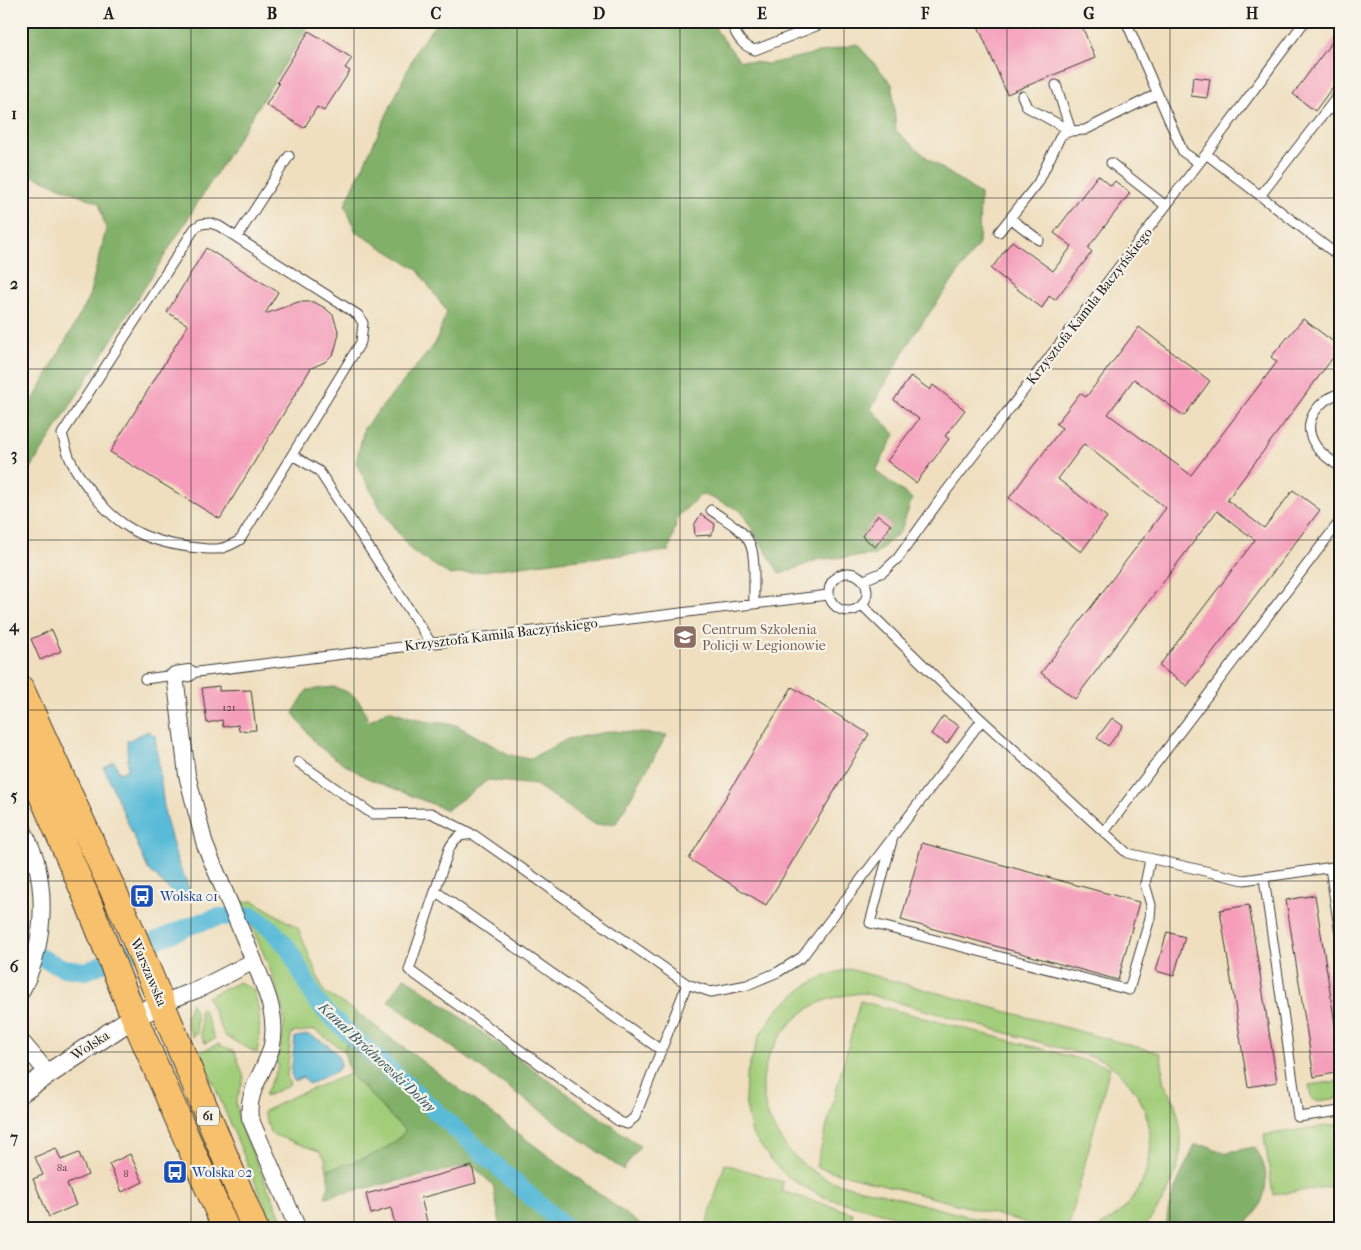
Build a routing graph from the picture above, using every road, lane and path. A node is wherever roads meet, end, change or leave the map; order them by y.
1 (730, 21) edge
2 (828, 21) edge
3 (1126, 21) edge
4 (1305, 21) edge
5 (1056, 85) dead end
6 (1340, 93) edge
7 (1157, 94) junction
8 (1022, 96) dead end
9 (1329, 107) junction
10 (1340, 115) edge
11 (1071, 131) junction
12 (1206, 154) junction
13 (289, 156) dead end
14 (1111, 163) dead end
15 (1199, 163) junction
16 (1260, 196) junction
17 (1166, 206) junction
18 (1010, 218) junction
19 (999, 232) dead end
20 (237, 237) junction
21 (1039, 240) dead end
22 (1340, 257) edge
23 (1340, 392) edge
24 (292, 456) junction
25 (1340, 467) edge
26 (711, 510) dead end
27 (1340, 521) edge
28 (864, 580) junction
29 (828, 594) junction
30 (754, 602) junction
31 (862, 605) junction
32 (432, 643) junction
33 (182, 674) junction
34 (145, 679) dead end
35 (21, 689) edge
36 (982, 720) junction
37 (21, 747) edge
38 (298, 762) dead end
39 (21, 826) edge
40 (1104, 832) junction
41 (474, 835) junction
42 (893, 838) junction
43 (1150, 860) junction
44 (1340, 866) edge
45 (1330, 868) junction
46 (1264, 878) junction
47 (435, 891) junction
48 (1340, 934) edge
49 (254, 961) junction
50 (687, 984) junction
51 (21, 992) edge
52 (162, 1003) junction
53 (134, 1017) junction
54 (21, 1041) edge
55 (661, 1050) junction
56 (48, 1073) junction
57 (21, 1092) edge
58 (1340, 1111) edge
59 (226, 1229) edge
60 (255, 1229) edge
61 (298, 1229) edge

1 - 2 lane
3 - 7 lane
4 - 12 lane, Krzysztofa Kamila Baczyńskiego
5 - 11 lane
6 - 9 lane
7 - 11 lane
7 - 15 lane
8 - 11 lane
9 - 10 lane
9 - 16 lane
11 - 18 lane
12 - 15 lane, Krzysztofa Kamila Baczyńskiego
12 - 16 lane
13 - 20 lane
14 - 17 lane
15 - 17 lane, Krzysztofa Kamila Baczyńskiego
16 - 22 lane
17 - 28 lane, Krzysztofa Kamila Baczyńskiego
18 - 19 lane
18 - 21 lane
20 - 24 lane
20 - 24 lane
23 - 25 lane
24 - 32 lane
26 - 30 lane
27 - 40 lane
28 - 29 lane
28 - 31 lane
29 - 30 lane, Krzysztofa Kamila Baczyńskiego
29 - 31 lane
30 - 32 lane, Krzysztofa Kamila Baczyńskiego
31 - 36 lane
32 - 33 lane, Krzysztofa Kamila Baczyńskiego
33 - 34 lane, Krzysztofa Kamila Baczyńskiego
33 - 49 street
35 - 52 main road, Warszawska / 61
36 - 40 lane
36 - 42 lane
37 - 53 main road, 61
38 - 41 lane
39 - 51 street
40 - 43 lane
41 - 47 lane
41 - 50 lane
42 - 43 lane
42 - 50 lane
43 - 46 lane
44 - 45 lane
45 - 46 lane
45 - 48 lane
46 - 58 lane
47 - 55 lane
47 - 55 lane
49 - 52 street
49 - 61 street
50 - 55 lane
52 - 53 street, Wolska
52 - 60 main road, Warszawska / 61
53 - 56 street, Wolska
53 - 59 main road, 61
54 - 56 street
56 - 57 street, Wolska

